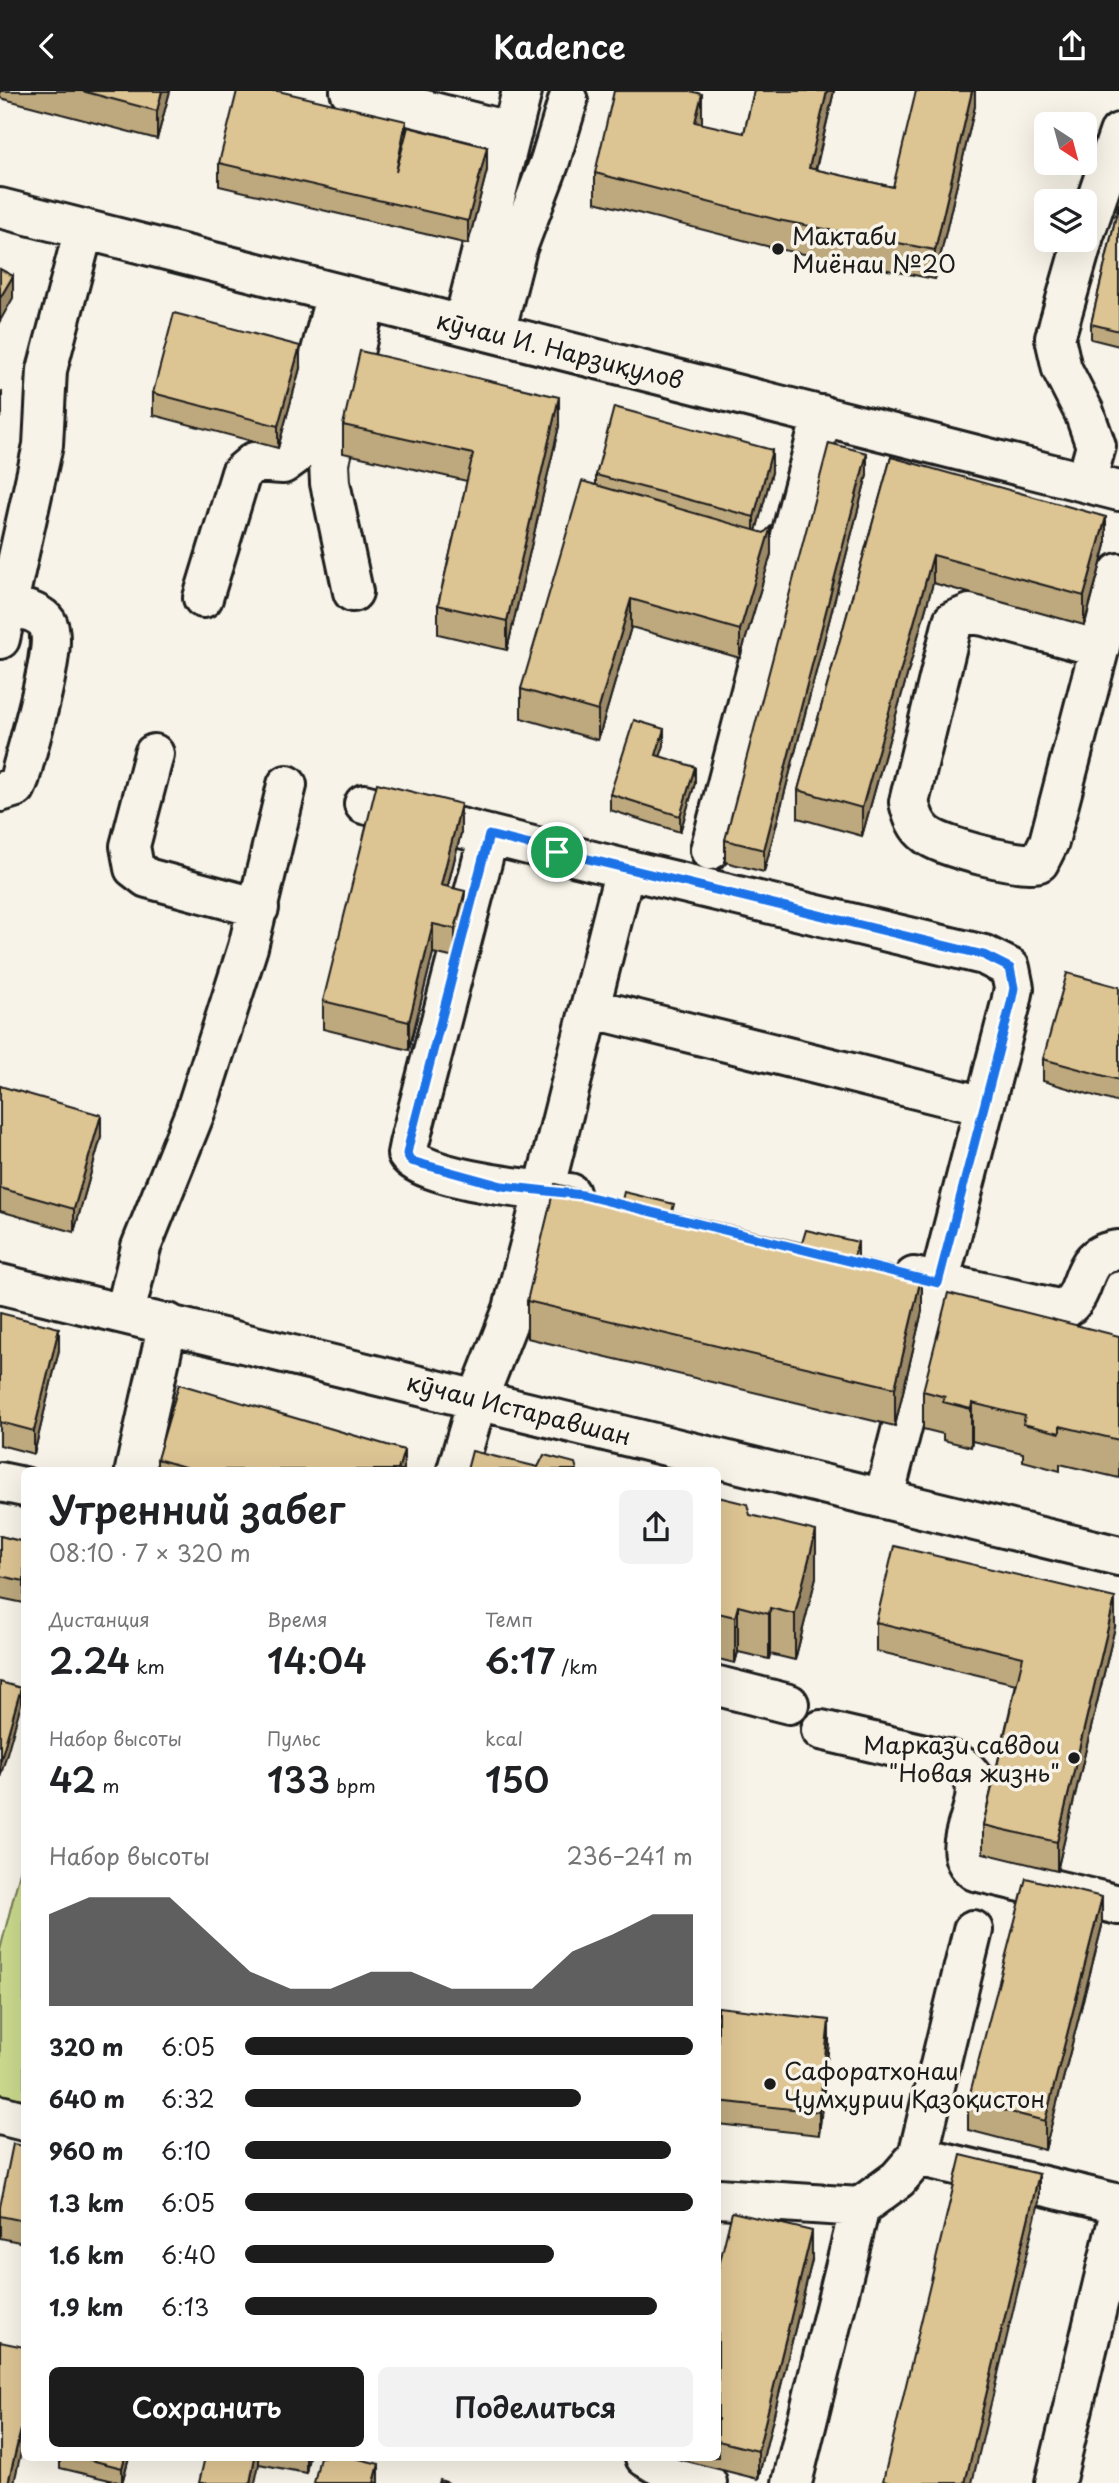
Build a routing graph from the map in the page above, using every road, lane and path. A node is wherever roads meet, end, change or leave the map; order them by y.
1 (350, 91) edge
2 (523, 91) edge
3 (568, 101) dead end
4 (512, 132) junction
5 (1119, 133) edge
6 (1112, 176) edge
7 (0, 208) edge
8 (1097, 208) edge
9 (84, 229) junction
10 (1080, 252) edge
11 (351, 297) junction
12 (479, 329) junction
13 (822, 415) junction
14 (1107, 438) edge
15 (1103, 486) edge
16 (1119, 573) edge
17 (353, 592) dead end
18 (203, 598) dead end
19 (4, 622) edge
20 (1100, 647) junction
21 (153, 754) dead end
22 (287, 785) dead end
23 (0, 792) edge
24 (364, 804) dead end
25 (489, 835) junction
26 (710, 850) dead end
27 (625, 869) junction
28 (259, 908) junction
29 (590, 1008) junction
30 (984, 1106) junction
31 (544, 1190) junction
32 (609, 1201) edge
33 (1119, 1250) edge
34 (885, 1270) edge
35 (938, 1283) junction
36 (0, 1284) edge
37 (125, 1313) junction
38 (168, 1324) junction
39 (478, 1398) junction
40 (136, 1467) edge
41 (458, 1467) edge
42 (0, 1482) edge
43 (21, 1486) edge
44 (884, 1497) junction
45 (1119, 1556) edge
46 (721, 1687) edge
47 (789, 1704) dead end
48 (821, 1730) dead end
49 (1119, 1905) edge
50 (973, 1930) dead end
51 (0, 2115) edge
52 (21, 2120) edge
53 (918, 2156) junction
54 (721, 2198) edge
55 (1119, 2204) edge
56 (860, 2207) junction
57 (1119, 2216) edge
58 (1105, 2336) edge
59 (652, 2461) edge
60 (707, 2483) edge
61 (792, 2483) edge
62 (1055, 2483) edge

1 - 4 street
2 - 4 street
3 - 12 street
4 - 12 street
5 - 6 street
6 - 8 street
7 - 9 street, кӯчаи И. Нарзиқулов
9 - 11 street, кӯчаи И. Нарзиқулов
9 - 19 street
10 - 14 street
11 - 12 street, кӯчаи И. Нарзиқулов
11 - 17 street
11 - 18 street
12 - 13 street, кӯчаи И. Нарзиқулов
13 - 15 street, кӯчаи И. Нарзиқулов
13 - 26 street
14 - 15 street
16 - 20 street
19 - 23 street
20 - 20 street
21 - 28 street
22 - 28 street
24 - 25 street
25 - 27 street
25 - 31 street
27 - 29 street
27 - 30 street
28 - 37 street
29 - 30 street
29 - 31 street
30 - 35 street
31 - 32 street
31 - 39 street
33 - 35 street
34 - 35 street
35 - 44 street
36 - 37 street, кӯчаи Истаравшан
37 - 38 street, кӯчаи Истаравшан
38 - 39 street, кӯчаи Истаравшан
38 - 40 street
39 - 41 street
39 - 44 street, кӯчаи Истаравшан
42 - 43 street
44 - 45 street, кӯчаи Истаравшан
46 - 47 street
48 - 49 street
50 - 53 street
51 - 52 street
53 - 55 street
53 - 56 street
54 - 56 street
56 - 61 street
57 - 58 street
58 - 62 street
59 - 60 street

